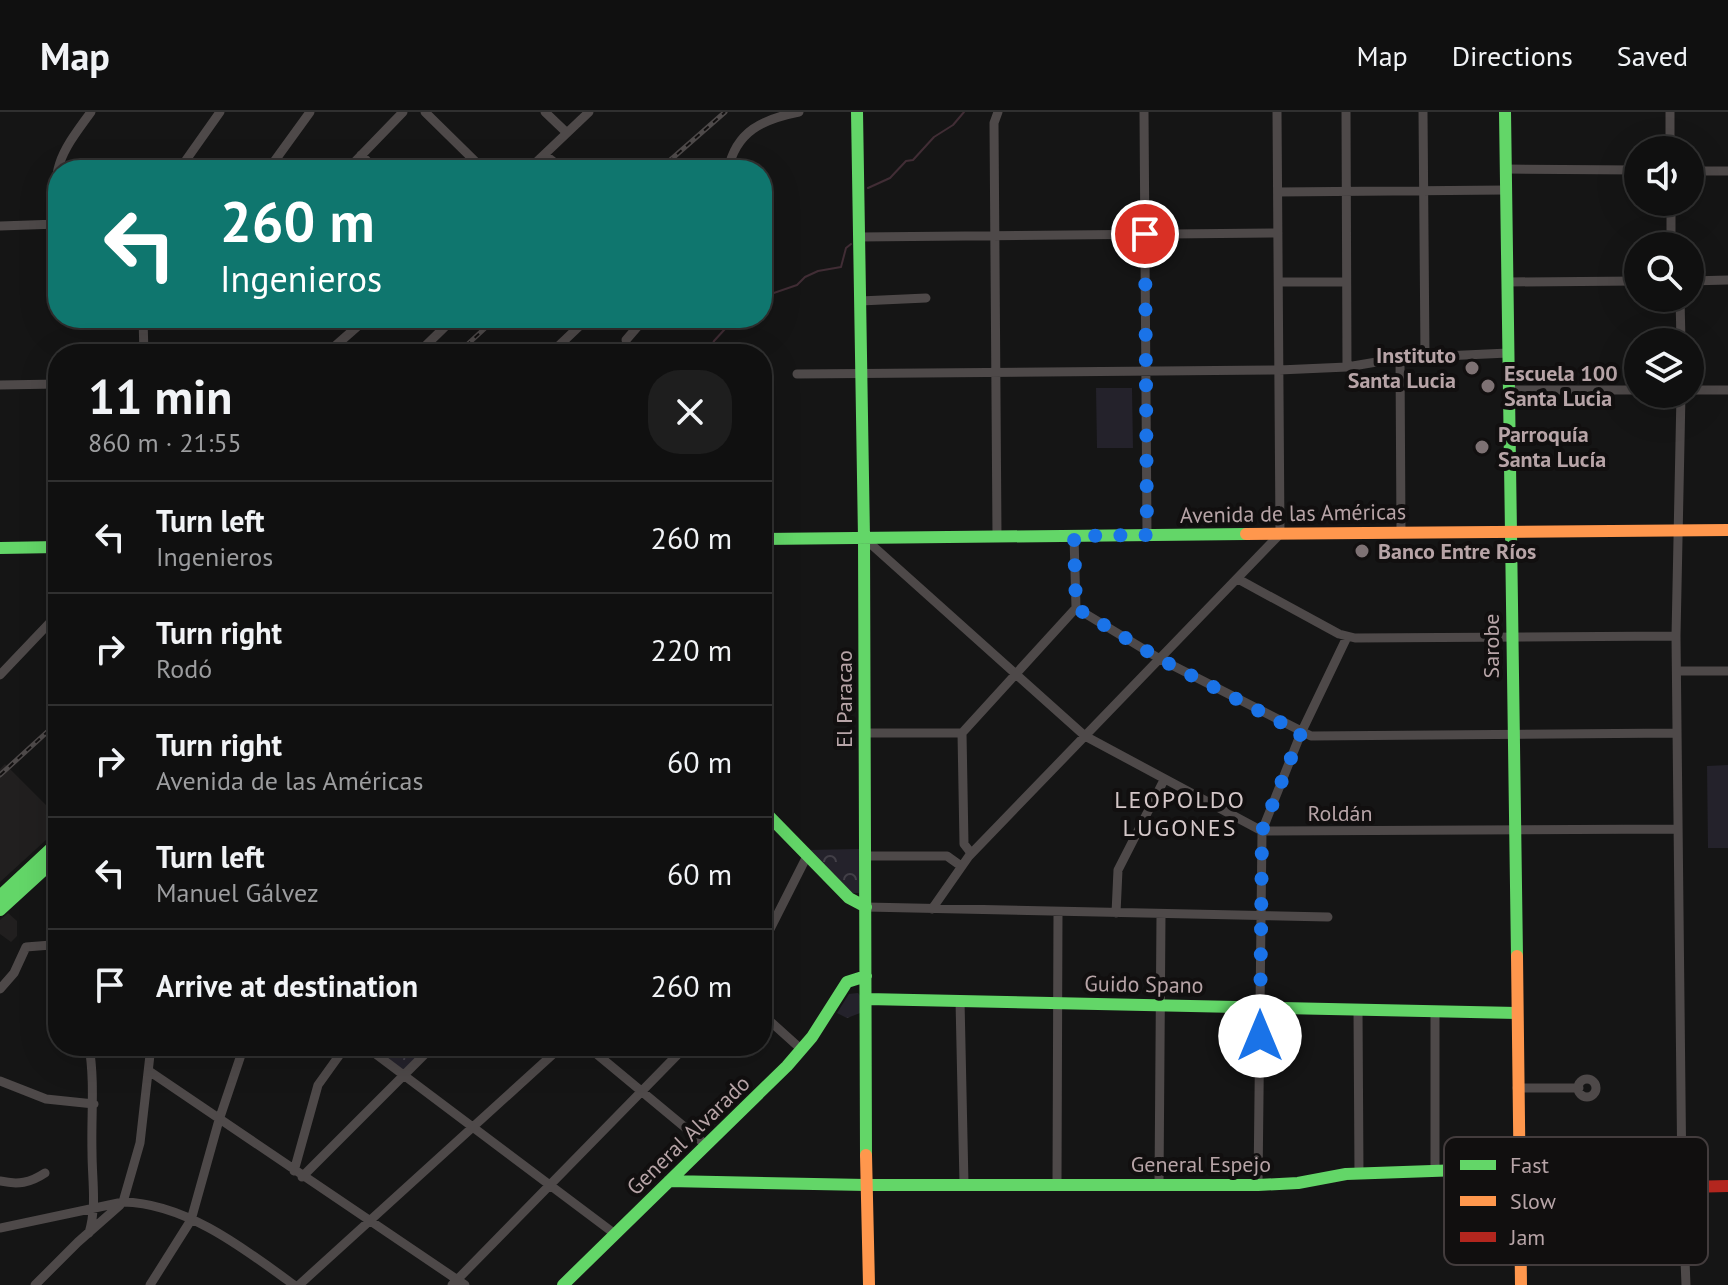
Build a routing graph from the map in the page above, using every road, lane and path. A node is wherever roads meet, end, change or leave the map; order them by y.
1 (91, 112) edge
2 (220, 112) edge
3 (310, 112) edge
4 (403, 112) edge
5 (425, 112) edge
6 (545, 112) edge
7 (589, 112) edge
8 (799, 112) edge
9 (857, 112) edge
10 (998, 112) edge
11 (1144, 112) edge
12 (1277, 112) edge
13 (1346, 112) edge
14 (1423, 112) edge
15 (1505, 112) edge
16 (1670, 112) edge
17 (567, 133) junction
18 (1670, 136) edge
19 (361, 155) junction
20 (545, 155) junction
21 (61, 160) edge
22 (186, 160) edge
23 (275, 160) edge
24 (356, 160) edge
25 (366, 160) edge
26 (474, 160) edge
27 (539, 160) edge
28 (551, 160) edge
29 (731, 160) edge
30 (1506, 169) junction
31 (1624, 170) edge
32 (1704, 171) edge
33 (1728, 171) edge
34 (1506, 190) junction
35 (1424, 191) junction
36 (1278, 192) junction
37 (1346, 192) junction
38 (48, 224) edge
39 (0, 226) edge
40 (1278, 233) junction
41 (1145, 234) junction
42 (859, 237) junction
43 (995, 237) junction
44 (1728, 280) edge
45 (1624, 281) edge
46 (1704, 281) edge
47 (1279, 282) junction
48 (1345, 282) junction
49 (1508, 282) junction
50 (926, 298) dead end
51 (860, 301) junction
52 (357, 328) edge
53 (444, 328) edge
54 (577, 328) edge
55 (636, 328) edge
56 (626, 340) dead end
57 (340, 344) edge
58 (427, 344) edge
59 (561, 344) edge
60 (1508, 353) junction
61 (1425, 357) junction
62 (1400, 358) junction
63 (1347, 367) junction
64 (1279, 370) junction
65 (1145, 371) junction
66 (996, 372) junction
67 (861, 373) junction
68 (797, 374) dead end
69 (48, 384) edge
70 (0, 385) edge
71 (1509, 390) junction
72 (1624, 390) edge
73 (1704, 390) edge
74 (1728, 390) edge
75 (1681, 408) edge
76 (1679, 530) junction
77 (1728, 530) edge
78 (1511, 531) junction
79 (1401, 532) junction
80 (1280, 534) junction
81 (1147, 535) junction
82 (997, 536) junction
83 (1074, 536) junction
84 (864, 538) junction
85 (772, 539) edge
86 (48, 547) edge
87 (0, 548) edge
88 (1238, 579) junction
89 (1076, 608) junction
90 (48, 625) edge
91 (1676, 636) junction
92 (1347, 637) junction
93 (1511, 638) junction
94 (1160, 659) junction
95 (1677, 671) junction
96 (1728, 671) edge
97 (1016, 674) junction
98 (0, 675) edge
99 (864, 733) junction
100 (962, 733) junction
101 (1301, 733) junction
102 (1512, 733) junction
103 (1677, 733) junction
104 (1085, 736) junction
105 (1164, 780) junction
106 (772, 819) edge
107 (1677, 829) junction
108 (1513, 830) junction
109 (1262, 831) junction
110 (48, 851) edge
111 (971, 853) junction
112 (807, 856) junction
113 (866, 856) junction
114 (48, 866) edge
115 (961, 866) junction
116 (0, 896) edge
117 (866, 907) junction
118 (932, 909) junction
119 (0, 910) edge
120 (1058, 912) junction
121 (1116, 913) junction
122 (1161, 915) junction
123 (1259, 916) junction
124 (1328, 917) dead end
125 (772, 925) edge
126 (48, 945) edge
127 (866, 976) junction
128 (0, 989) edge
129 (867, 999) junction
130 (960, 1000) junction
131 (1058, 1002) junction
132 (1160, 1004) junction
133 (1260, 1006) junction
134 (1358, 1010) junction
135 (1435, 1011) junction
136 (1517, 1013) junction
137 (772, 1023) edge
138 (802, 1050) junction
139 (90, 1056) edge
140 (150, 1056) edge
141 (241, 1056) edge
142 (339, 1056) edge
143 (378, 1056) edge
144 (423, 1056) edge
145 (551, 1056) edge
146 (599, 1056) edge
147 (676, 1056) edge
148 (149, 1071) junction
149 (404, 1075) junction
150 (0, 1081) edge
151 (1517, 1088) junction
152 (1579, 1088) dead end
153 (642, 1092) junction
154 (94, 1104) junction
155 (219, 1120) junction
156 (474, 1127) junction
157 (1518, 1137) edge
158 (1681, 1137) edge
159 (705, 1144) junction
160 (1435, 1169) junction
161 (1444, 1169) edge
162 (45, 1173) dead end
163 (1359, 1173) junction
164 (298, 1174) junction
165 (0, 1181) edge
166 (669, 1181) junction
167 (1057, 1183) junction
168 (964, 1184) junction
169 (1159, 1184) junction
170 (551, 1185) junction
171 (866, 1185) junction
172 (1258, 1185) junction
173 (1708, 1186) edge
174 (1728, 1186) edge
175 (123, 1202) junction
176 (94, 1209) junction
177 (191, 1220) junction
178 (367, 1221) junction
179 (0, 1228) edge
180 (89, 1233) junction
181 (615, 1234) junction
182 (1520, 1265) edge
183 (1685, 1265) edge
184 (458, 1283) edge
185 (35, 1285) edge
186 (150, 1285) edge
187 (297, 1285) edge
188 (563, 1285) edge
189 (869, 1285) edge
190 (1521, 1285) edge
191 (1686, 1285) edge

1 - 21 street
2 - 22 street
3 - 23 street
4 - 19 street
5 - 26 street
6 - 17 street
7 - 17 street
8 - 29 street
9 - 42 main road, El Paracao
10 - 43 street
11 - 41 street
12 - 36 street
13 - 37 street
14 - 35 street
15 - 30 main road, Sarobe
16 - 18 street
17 - 20 street
19 - 24 street
19 - 25 street
20 - 27 street
20 - 28 street
30 - 31 street
30 - 34 main road, Sarobe
32 - 33 street
34 - 35 street
34 - 49 main road, Sarobe
35 - 37 street
35 - 61 street
36 - 37 street
36 - 40 street
37 - 48 street
38 - 39 street
40 - 41 street
40 - 47 street
41 - 43 street
41 - 65 street
42 - 43 street
42 - 51 main road, El Paracao
43 - 66 street
44 - 46 street
45 - 49 street
47 - 48 street
47 - 64 street
48 - 63 street
49 - 60 main road, Sarobe
50 - 51 street
51 - 67 main road, El Paracao
52 - 57 street
53 - 58 street
54 - 59 street
55 - 56 street
60 - 61 street
60 - 71 main road, Sarobe
61 - 62 street
62 - 63 street
62 - 79 street
63 - 64 street
64 - 65 street
64 - 80 street
65 - 66 street
65 - 81 street
66 - 67 street
66 - 82 street
67 - 68 street
67 - 84 main road, El Paracao
69 - 70 street
71 - 72 street
71 - 78 main road, Sarobe
73 - 74 street
75 - 76 street
76 - 77 main road, Avenida de las Américas
76 - 78 main road, Avenida de las Américas
76 - 91 street
78 - 79 main road, Avenida de las Américas
78 - 93 main road, Sarobe
79 - 80 main road, Avenida de las Américas
80 - 81 main road, Avenida de las Américas
80 - 88 street
81 - 83 main road, Avenida de las Américas
82 - 83 main road, Avenida de las Américas
82 - 84 main road, Avenida de las Américas
83 - 89 street
84 - 85 main road, Avenida de las Américas
84 - 97 street, Roldán
84 - 99 main road, El Paracao
86 - 87 main road
88 - 92 street
88 - 94 street
89 - 94 street
89 - 97 street
90 - 98 street
91 - 93 street
91 - 95 street
92 - 93 street
92 - 101 street
93 - 102 main road, Sarobe
94 - 101 street
94 - 104 street
95 - 96 street
95 - 103 street
97 - 100 street
97 - 104 street, Roldán
99 - 100 street
99 - 113 main road, El Paracao
100 - 111 street
101 - 102 street
101 - 109 street
102 - 103 street
102 - 108 main road, Sarobe
103 - 107 street
104 - 105 street, Roldán
104 - 111 street
105 - 109 street, Roldán
105 - 121 street
106 - 112 main road
107 - 108 street, Roldán
107 - 158 street
108 - 109 street, Roldán
108 - 136 main road, Sarobe
109 - 123 street
110 - 116 main road
111 - 115 street
112 - 117 main road
112 - 125 street
113 - 115 street
113 - 117 main road, El Paracao
114 - 119 main road
115 - 118 street
117 - 118 street
117 - 127 main road, El Paracao
118 - 120 street
120 - 121 street
120 - 131 street
121 - 122 street
122 - 123 street
122 - 132 street
123 - 124 street
123 - 133 street
126 - 128 street
127 - 129 main road, El Paracao
127 - 138 main road, General Alvarado
129 - 130 main road, Guido Spano
129 - 171 main road, El Paracao
130 - 131 main road, Guido Spano
130 - 168 street
131 - 132 main road, Guido Spano
131 - 167 street
132 - 133 main road, Guido Spano
132 - 169 street
133 - 134 main road, Guido Spano
133 - 172 street
134 - 135 main road, Guido Spano
134 - 163 street
135 - 136 main road, Guido Spano
135 - 160 street
136 - 151 main road, Sarobe
137 - 138 street
138 - 159 main road, General Alvarado
139 - 154 street
140 - 148 street
141 - 155 street
142 - 164 street
143 - 149 street
144 - 149 street
145 - 156 street
146 - 153 street
147 - 153 street
148 - 155 street
148 - 175 street
149 - 156 street
149 - 164 street
150 - 154 street
151 - 152 street
151 - 157 main road, Sarobe
153 - 159 street
153 - 170 street
154 - 176 street
155 - 164 street
155 - 177 street
156 - 170 street
156 - 178 street
159 - 166 main road, General Alvarado
160 - 161 main road, General Espejo
160 - 163 main road, General Espejo
162 - 165 street
163 - 172 main road, General Espejo
164 - 178 street
166 - 171 main road, General Espejo
166 - 181 main road, General Alvarado
167 - 168 main road, General Espejo
167 - 169 main road, General Espejo
168 - 171 main road, General Espejo
169 - 172 main road, General Espejo
170 - 181 street
170 - 184 street
171 - 189 main road, El Paracao
173 - 174 main road, General Espejo
175 - 176 street
175 - 177 street
175 - 180 street
176 - 179 street
176 - 180 street
177 - 186 street
177 - 187 street
178 - 184 street
178 - 187 street
180 - 185 street
181 - 188 main road, General Alvarado
182 - 190 main road, Sarobe
183 - 191 street

